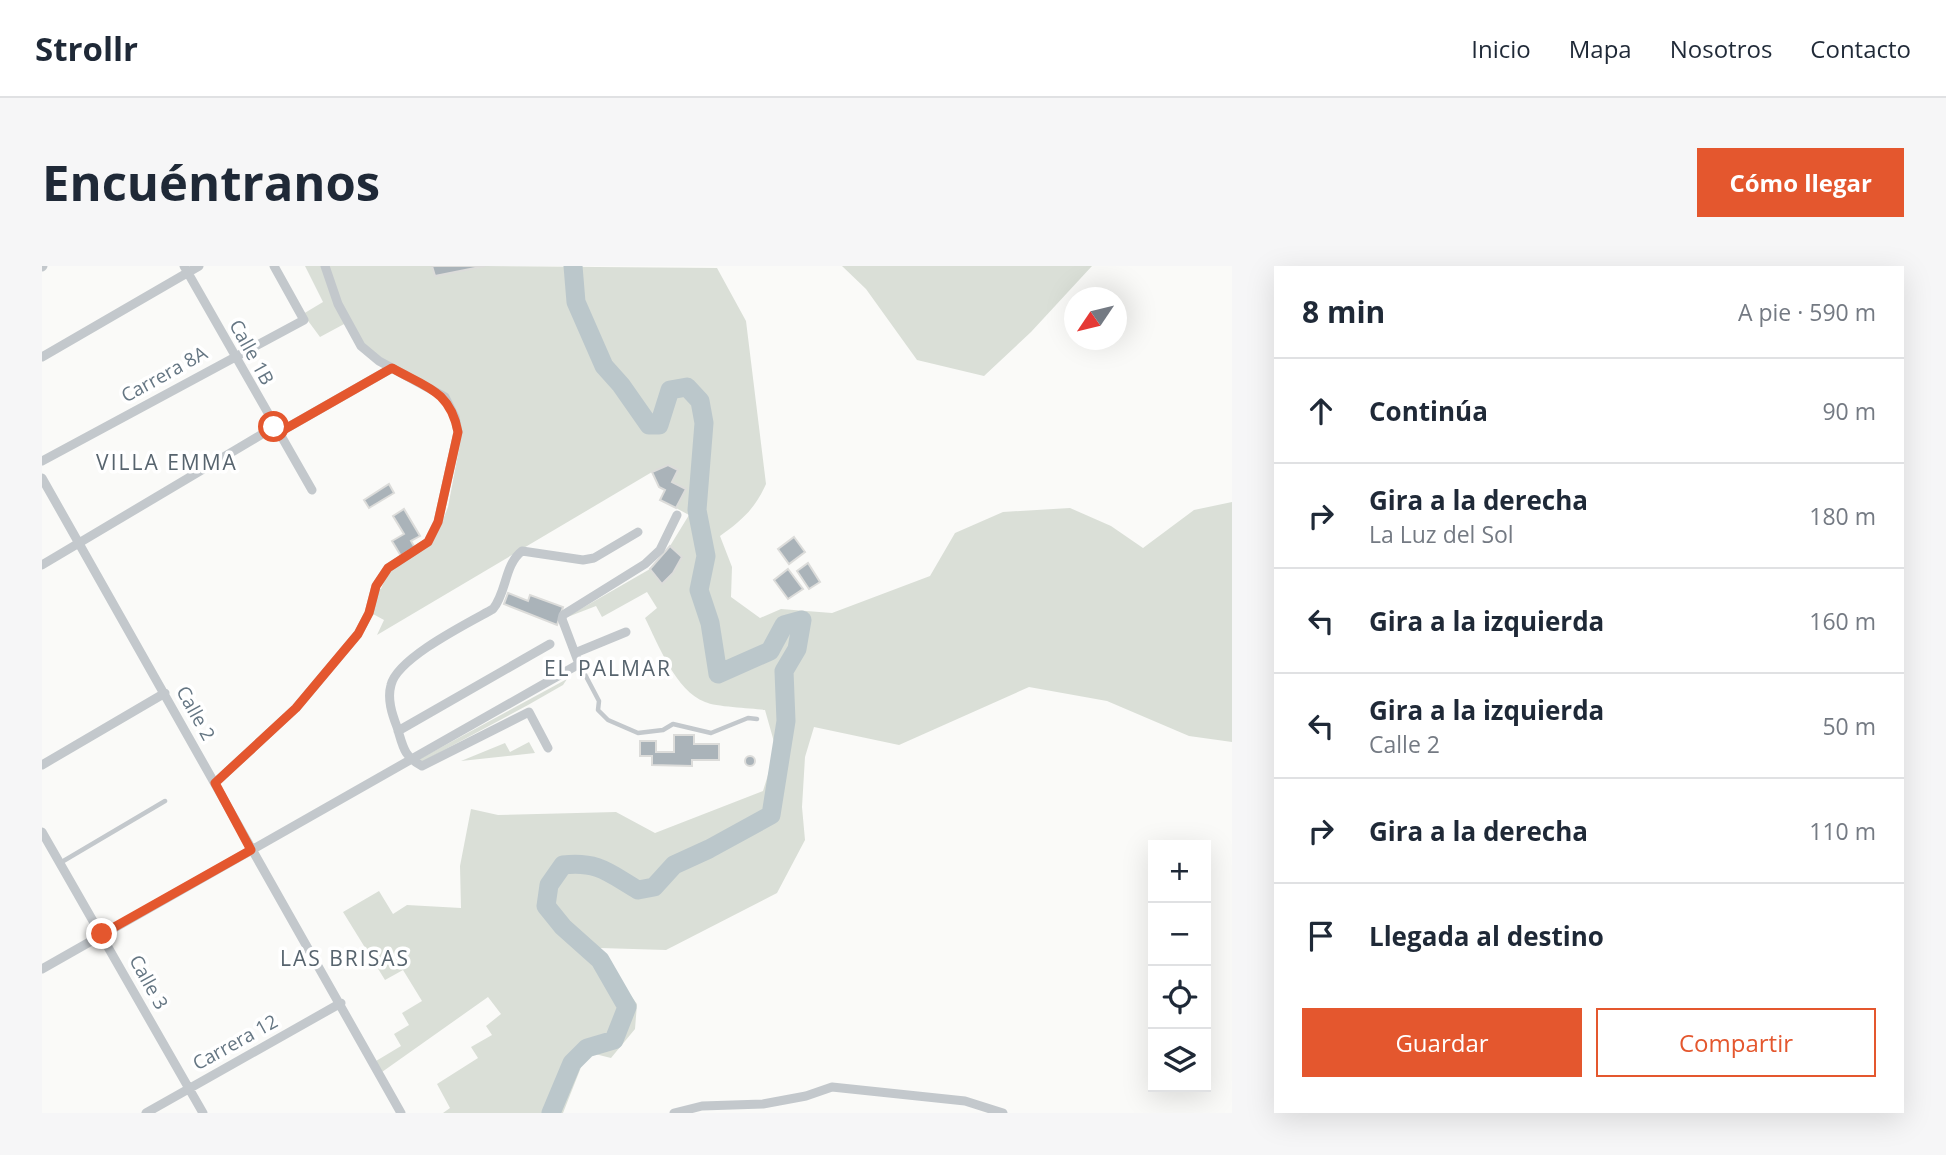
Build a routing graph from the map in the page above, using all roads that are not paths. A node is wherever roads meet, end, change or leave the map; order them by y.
1 (199, 266) edge
2 (274, 266) edge
3 (325, 266) edge
4 (185, 269) edge
5 (235, 356) junction
6 (42, 357) edge
7 (392, 368) junction
8 (276, 430) junction
9 (42, 461) edge
10 (42, 478) edge
11 (312, 490) dead end
12 (677, 515) dead end
13 (638, 532) dead end
14 (79, 544) junction
15 (42, 565) edge
16 (626, 632) dead end
17 (550, 644) dead end
18 (575, 653) junction
19 (579, 664) junction
20 (165, 693) junction
21 (757, 719) dead end
22 (398, 731) junction
23 (548, 748) dead end
24 (409, 759) junction
25 (42, 765) edge
26 (215, 783) junction
27 (165, 801) dead end
28 (42, 832) edge
29 (251, 850) junction
30 (60, 863) junction
31 (102, 934) junction
32 (42, 969) edge
33 (341, 1003) junction
34 (189, 1088) junction
35 (742, 1108) edge
36 (146, 1113) edge
37 (203, 1113) edge
38 (401, 1113) edge
39 (674, 1113) edge
40 (1003, 1113) edge

1 - 4 street
2 - 5 street, Carrera 8A
3 - 7 street
4 - 5 street, Calle 1B
4 - 6 street
5 - 8 street, Calle 1B
5 - 9 street, Carrera 8A
7 - 8 street
7 - 26 street
8 - 11 street, Calle 1B
8 - 14 street
10 - 14 street, Calle 2
12 - 18 street
13 - 22 street
14 - 15 street
14 - 20 street, Calle 2
16 - 18 street
17 - 22 street
18 - 19 street
19 - 21 lane
19 - 24 street
20 - 25 street
20 - 26 street, Calle 2
22 - 24 street
23 - 24 street
24 - 29 street
26 - 29 street, Calle 2
27 - 30 lane
28 - 30 street, Calle 3
29 - 31 street
29 - 33 street, Calle 2
30 - 31 street, Calle 3
31 - 32 street
31 - 34 street, Calle 3
33 - 34 street, Carrera 12
33 - 38 street, Calle 2
34 - 36 street, Carrera 12
34 - 37 street, Calle 3
35 - 39 street
35 - 40 street

